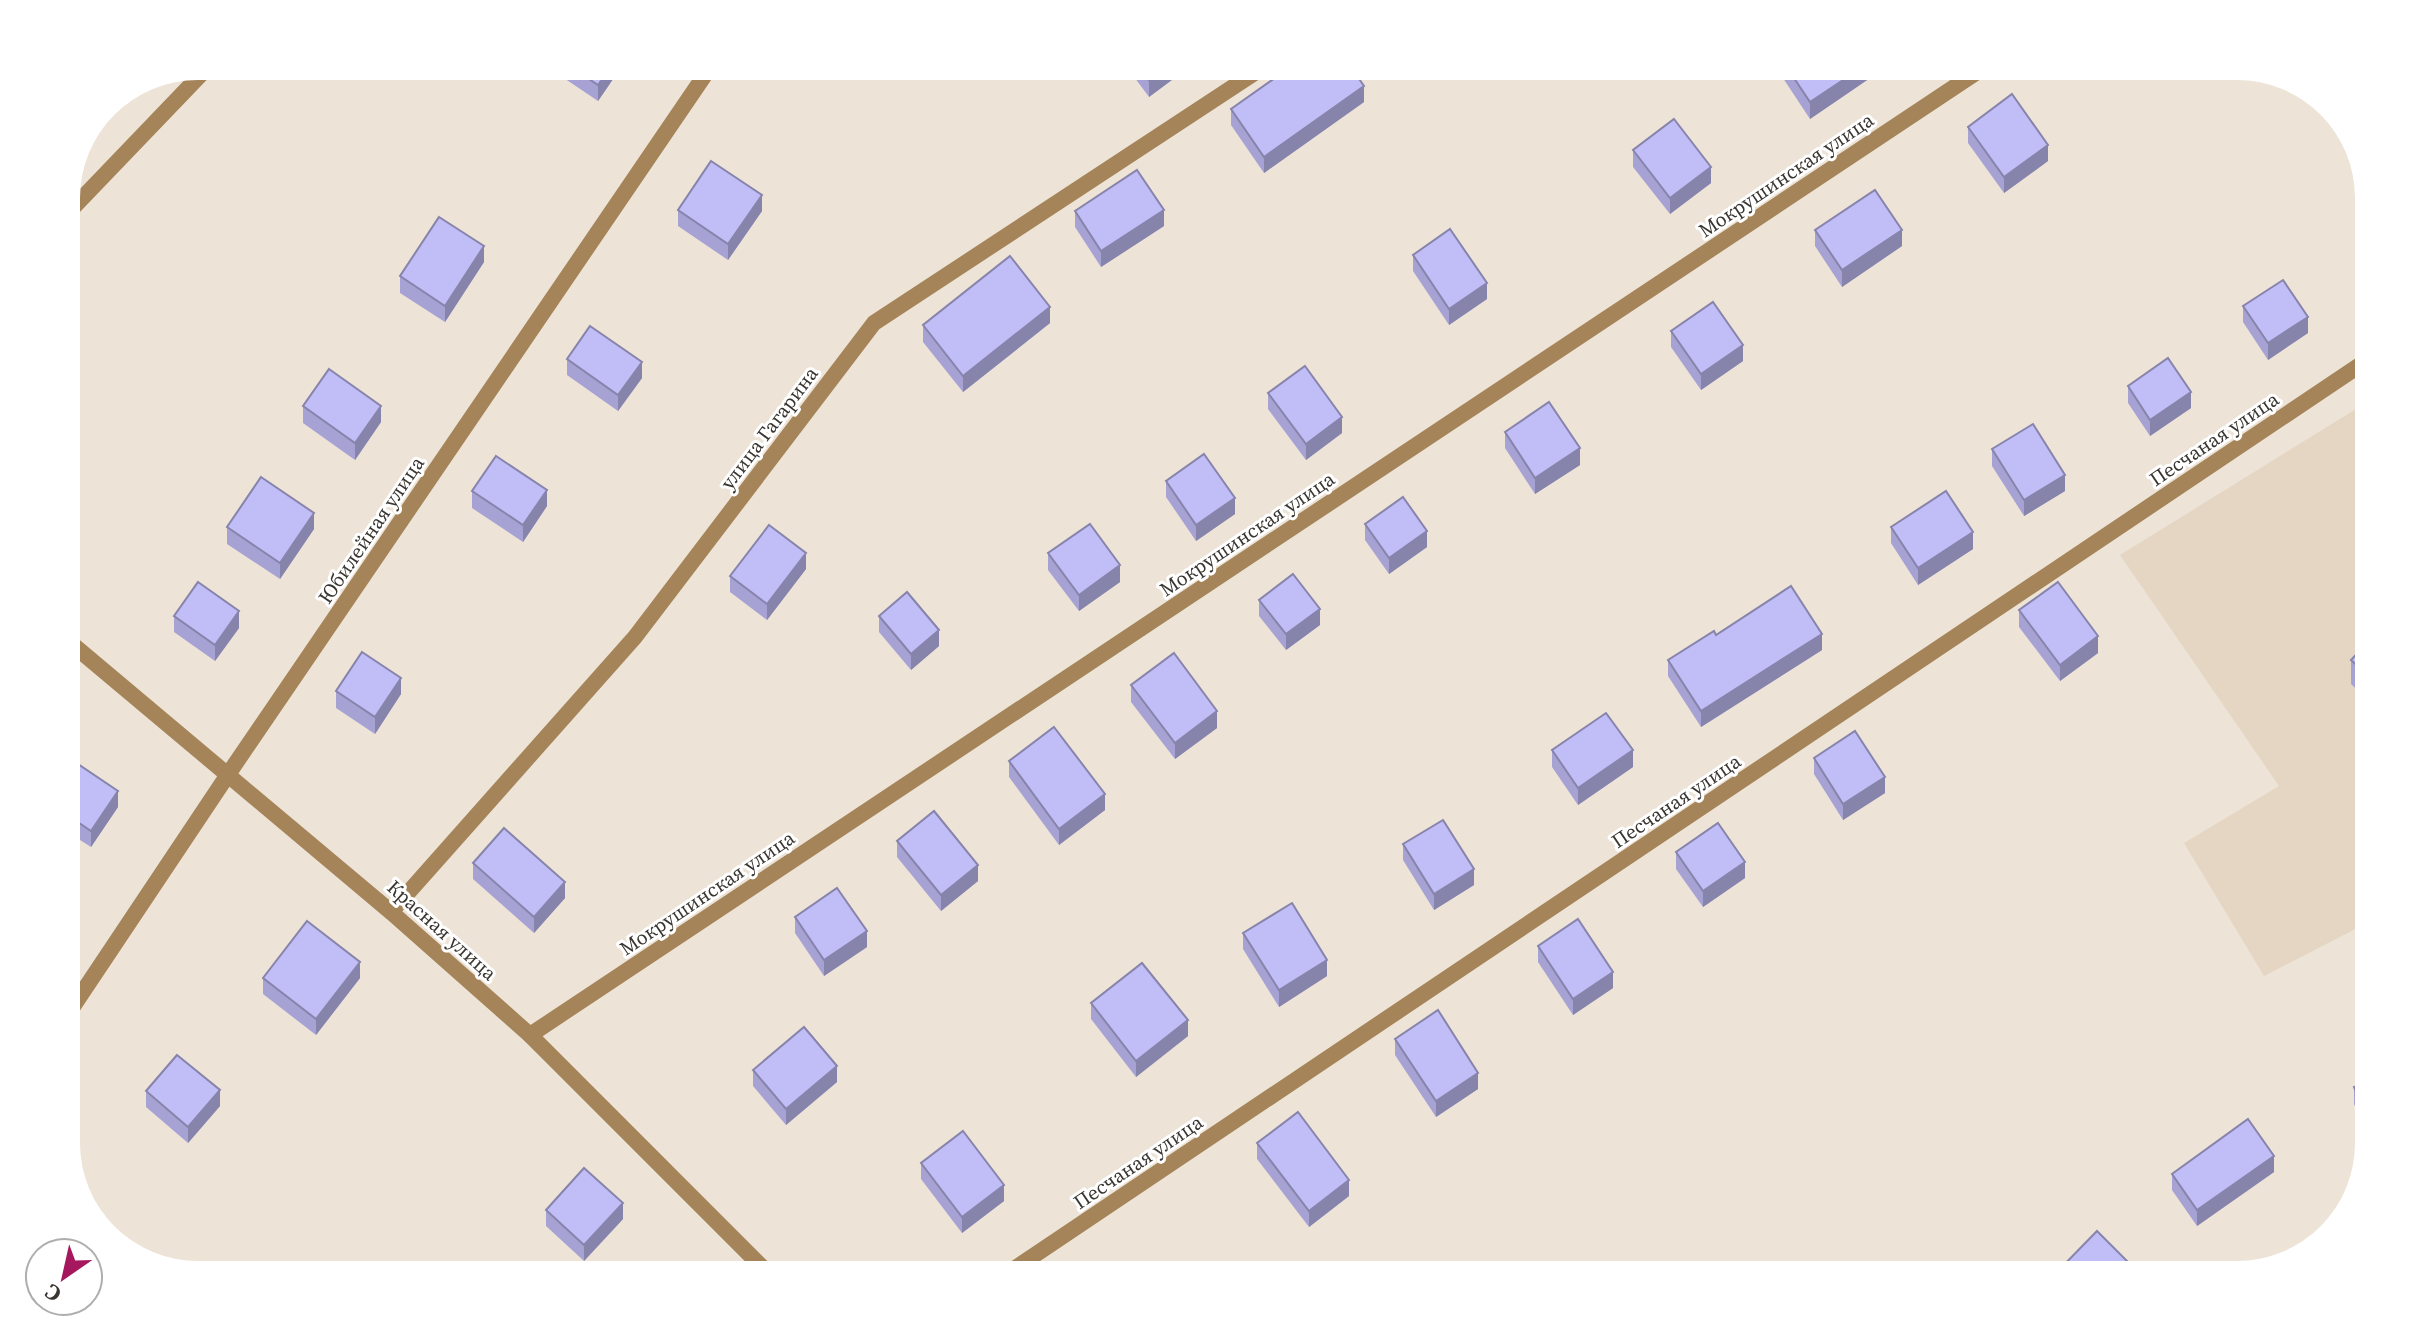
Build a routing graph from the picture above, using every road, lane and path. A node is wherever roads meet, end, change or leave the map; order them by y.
1 (195, 80) edge
2 (701, 80) edge
3 (1244, 80) edge
4 (1965, 80) edge
5 (80, 200) edge
6 (2355, 368) edge
7 (80, 651) edge
8 (229, 773) junction
9 (391, 912) junction
10 (80, 996) edge
11 (530, 1035) junction
12 (756, 1261) edge
13 (1026, 1261) edge

1 - 5 street
2 - 8 street, Юбилейная улица
3 - 9 street, улица Гагарина
4 - 11 street, Мокрушинская улица
6 - 13 street, Песчаная улица
7 - 8 street, Красная улица
8 - 9 street, Красная улица
8 - 10 street, Юбилейная улица
9 - 11 street, Красная улица
11 - 12 street, Красная улица

